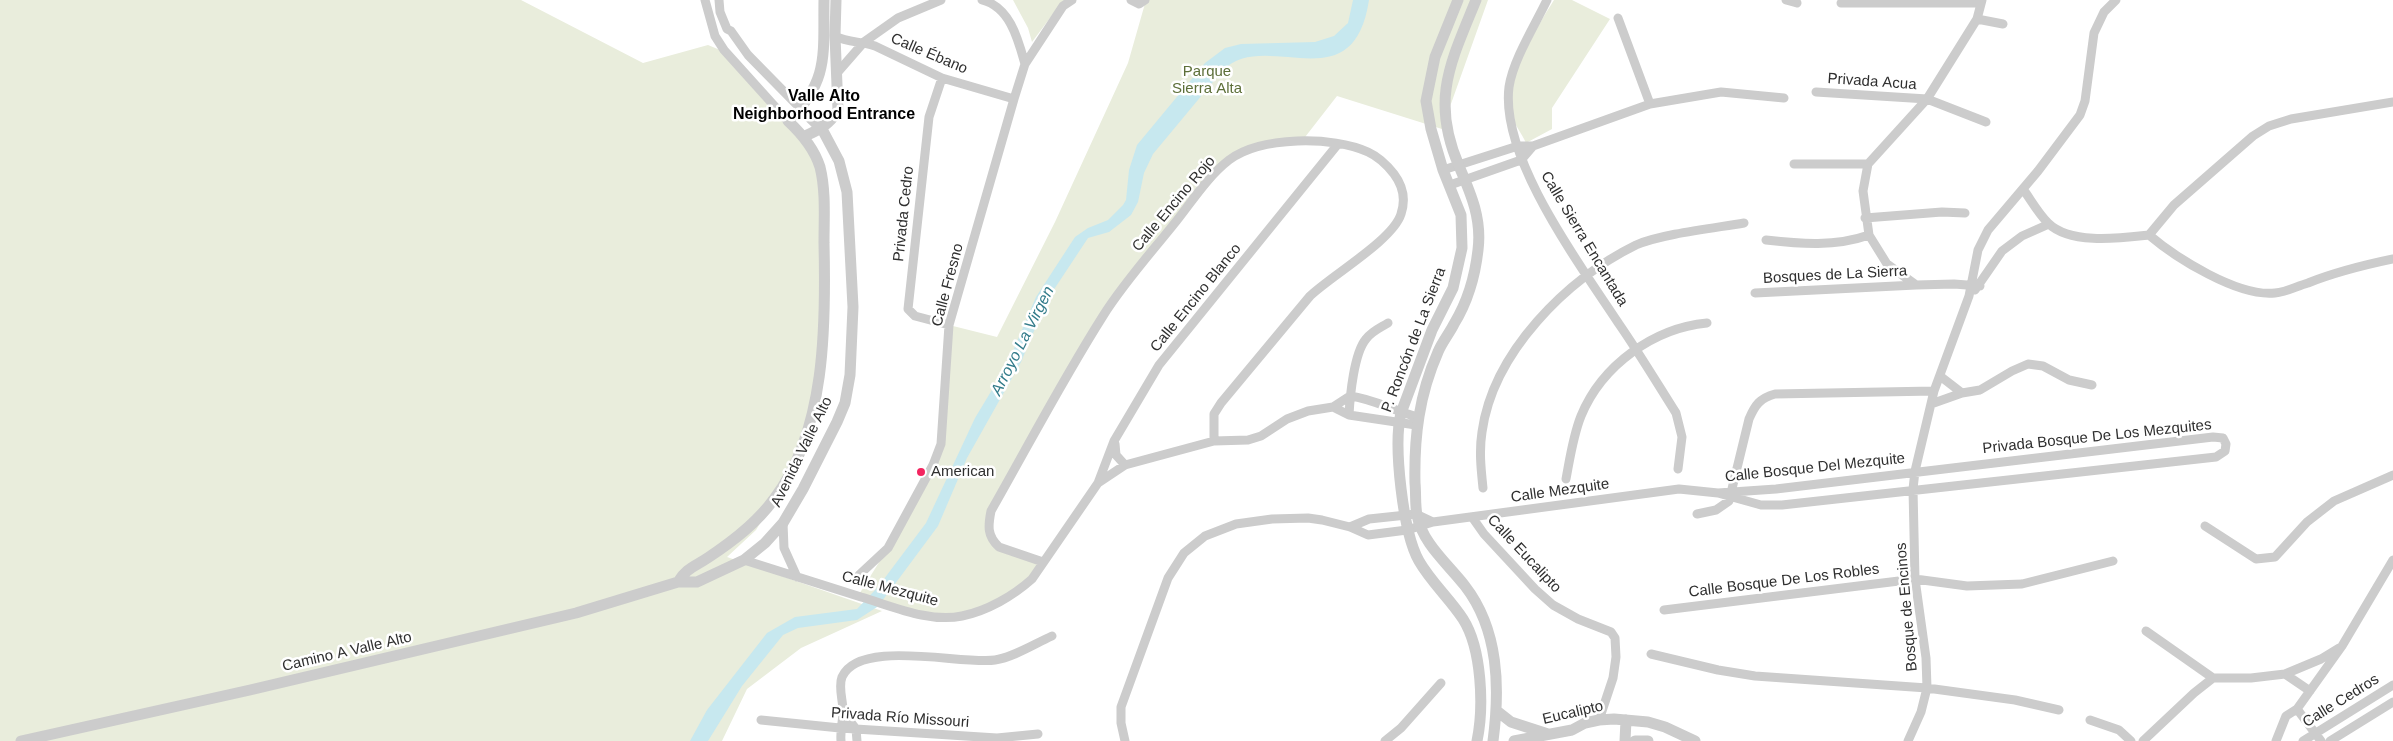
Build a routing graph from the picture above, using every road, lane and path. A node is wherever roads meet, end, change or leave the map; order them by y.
1 (706, 0) edge
2 (718, 0) edge
3 (824, 0) edge
4 (836, 0) edge
5 (942, 0) edge
6 (982, 0) edge
7 (1072, 0) edge
8 (1131, 0) edge
9 (1145, 0) edge
10 (1458, 0) edge
11 (1476, 0) edge
12 (1547, 0) edge
13 (1786, 0) edge
14 (2116, 0) edge
15 (1982, 1) edge
16 (1797, 3) dead end
17 (1841, 3) dead end
18 (1618, 18) dead end
19 (1977, 19) junction
20 (2003, 24) dead end
21 (834, 36) junction
22 (864, 42) junction
23 (1025, 64) junction
24 (837, 73) junction
25 (942, 78) junction
26 (1816, 92) dead end
27 (1784, 98) dead end
28 (1014, 99) junction
29 (1927, 99) junction
30 (2393, 102) edge
31 (1650, 104) junction
32 (801, 109) junction
33 (788, 121) junction
34 (1986, 122) dead end
35 (822, 129) junction
36 (804, 136) junction
37 (1338, 144) junction
38 (1518, 146) junction
39 (1533, 146) junction
40 (1521, 160) junction
41 (1794, 164) dead end
42 (1868, 164) junction
43 (1459, 166) junction
44 (1443, 170) junction
45 (1466, 180) junction
46 (1450, 185) junction
47 (2023, 189) junction
48 (1965, 213) dead end
49 (1865, 218) junction
50 (1744, 223) dead end
51 (2049, 224) junction
52 (1869, 235) junction
53 (2149, 235) junction
54 (1766, 240) dead end
55 (2393, 259) edge
56 (1587, 275) junction
57 (1916, 285) junction
58 (1970, 285) junction
59 (1980, 286) junction
60 (1755, 293) dead end
61 (1969, 296) junction
62 (1707, 323) dead end
63 (1388, 324) dead end
64 (949, 325) junction
65 (1636, 349) junction
66 (1940, 376) junction
67 (2092, 385) dead end
68 (1934, 391) junction
69 (1962, 393) junction
70 (1350, 396) junction
71 (1932, 404) junction
72 (1333, 407) junction
73 (1349, 415) junction
74 (1400, 418) junction
75 (1417, 421) junction
76 (1114, 441) junction
77 (1214, 441) junction
78 (1124, 465) junction
79 (1678, 469) dead end
80 (1915, 471) junction
81 (2393, 475) edge
82 (1566, 479) dead end
83 (1098, 483) junction
84 (1483, 488) dead end
85 (1914, 489) junction
86 (1660, 491) joint
87 (1732, 494) junction
88 (1410, 514) junction
89 (1697, 514) dead end
90 (1472, 517) junction
91 (1433, 522) junction
92 (783, 523) junction
93 (2205, 526) dead end
94 (1350, 527) junction
95 (1420, 527) junction
96 (1407, 530) junction
97 (744, 560) junction
98 (2393, 560) edge
99 (2113, 561) dead end
100 (1043, 562) junction
101 (859, 575) dead end
102 (797, 577) junction
103 (1915, 579) junction
104 (678, 582) junction
105 (1664, 610) dead end
106 (2146, 631) dead end
107 (1052, 636) dead end
108 (2342, 646) junction
109 (1651, 654) dead end
110 (2285, 674) junction
111 (2213, 678) junction
112 (1441, 682) dead end
113 (2393, 685) edge
114 (1927, 688) junction
115 (2310, 691) junction
116 (2393, 702) edge
117 (2297, 709) junction
118 (2058, 710) dead end
119 (1497, 711) junction
120 (843, 712) junction
121 (761, 720) dead end
122 (1599, 720) junction
123 (1626, 720) junction
124 (2090, 720) dead end
125 (840, 728) junction
126 (856, 729) junction
127 (2314, 733) junction
128 (1038, 734) dead end
129 (1550, 735) junction
130 (1572, 736) edge
131 (1909, 740) edge
132 (21, 741) edge
133 (841, 741) edge
134 (857, 741) edge
135 (1125, 741) edge
136 (1385, 741) edge
137 (1477, 741) edge
138 (1492, 741) edge
139 (1514, 741) edge
140 (1625, 741) edge
141 (1635, 741) edge
142 (1648, 741) edge
143 (1695, 741) edge
144 (2131, 741) edge
145 (2143, 741) edge
146 (2276, 741) edge
147 (2303, 741) edge
148 (2321, 741) edge
149 (2330, 741) edge

1 - 33 street, Avenida Valle Alto
2 - 32 street, Avenida Valle Alto
3 - 32 street
4 - 21 street
5 - 22 street
6 - 23 street
7 - 23 street, Calle Fresno
8 - 9 street
10 - 44 street, P. Roncón de La Sierra
11 - 43 street, P. Roncón de La Sierra
12 - 38 street, Calle Sierra Encantada
13 - 16 street
14 - 47 street, Bosque de Encinos
15 - 17 street
15 - 19 street
18 - 31 street
19 - 20 street
19 - 29 street
21 - 22 street, Calle Ébano
21 - 24 street
22 - 24 street
22 - 25 street, Calle Ébano
23 - 28 street, Calle Fresno
24 - 35 street
25 - 28 street, Calle Ébano
25 - 64 street, Privada Cedro
26 - 29 street, Privada Acua
27 - 31 street
28 - 64 street, Calle Fresno
29 - 34 street, Privada Acua
29 - 42 street
30 - 53 street
31 - 39 street
32 - 33 street
32 - 35 street, Avenida Valle Alto
33 - 36 street, Avenida Valle Alto
35 - 36 street
35 - 92 street, Avenida Valle Alto
36 - 104 street, Avenida Valle Alto
37 - 76 street, Calle Encino Blanco
37 - 77 street, Calle Encino Rojo
37 - 100 street, Calle Encino Rojo
38 - 39 street
38 - 40 street, Calle Sierra Encantada
38 - 43 street
39 - 40 street
40 - 45 street
40 - 56 street, Calle Sierra Encantada
41 - 42 street
42 - 49 street
43 - 44 street
43 - 45 street, P. Roncón de La Sierra
44 - 46 street, P. Roncón de La Sierra
45 - 46 street
45 - 75 street, P. Roncón de La Sierra
46 - 74 street, P. Roncón de La Sierra
47 - 51 street
47 - 58 street, Bosque de Encinos
48 - 49 street
49 - 52 street
50 - 56 street
51 - 53 street
51 - 59 street, Bosque de Encinos
52 - 54 street
52 - 57 street
53 - 55 street
56 - 65 street, Calle Sierra Encantada
56 - 84 street
57 - 58 street, Bosques de La Sierra
57 - 60 street, Bosques de La Sierra
58 - 59 street, Bosques de La Sierra
58 - 61 street, Bosque de Encinos
59 - 61 street, Bosque de Encinos
61 - 66 street, Bosque de Encinos
62 - 65 street
63 - 70 street
64 - 101 street, Calle Fresno
65 - 79 street, Calle Sierra Encantada
65 - 82 street
66 - 68 street, Bosque de Encinos
66 - 69 street
67 - 69 street
68 - 71 street, Bosque de Encinos
68 - 87 street
69 - 71 street
70 - 72 street
70 - 73 street
70 - 74 street
71 - 80 street, Bosque de Encinos
72 - 73 street
72 - 77 street
73 - 74 street
74 - 75 street
74 - 88 street, P. Roncón de La Sierra
75 - 88 street, P. Roncón de La Sierra
76 - 78 street
76 - 83 street, Calle Encino Blanco
77 - 78 street
78 - 83 street
80 - 85 street, Bosque de Encinos
80 - 85 street, Privada Bosque De Los Mezquites
80 - 87 street, Calle Bosque Del Mezquite
81 - 93 street
83 - 100 street, Calle Mezquite
85 - 87 street, Calle Bosque Del Mezquite
85 - 103 street, Bosque de Encinos
86 - 87 street, Calle Bosque Del Mezquite
86 - 90 street, Calle Mezquite
87 - 89 street
88 - 91 street
88 - 94 street
88 - 95 street, P. Roncón de La Sierra
88 - 96 street, P. Roncón de La Sierra
90 - 91 street, Calle Mezquite
90 - 122 street, Calle Eucalipto
91 - 95 street, Calle Mezquite
92 - 97 street, Avenida Valle Alto
92 - 102 street
94 - 96 street, Calle Mezquite
94 - 135 street, Calle Mezquite
95 - 96 street, Calle Mezquite
95 - 119 street, P. Roncón de La Sierra
96 - 137 street, P. Roncón de La Sierra
97 - 102 street, Calle Mezquite
97 - 104 street, Avenida Valle Alto
98 - 108 street
99 - 103 street, Calle Bosque De Los Robles
100 - 102 street, Calle Mezquite
103 - 105 street, Calle Bosque De Los Robles
103 - 114 street, Bosque de Encinos
104 - 132 street, Camino A Valle Alto
106 - 111 street
107 - 120 street
108 - 110 street
108 - 115 street
109 - 114 street
110 - 111 street
110 - 115 street
111 - 145 street
112 - 136 street
113 - 127 street, Calle Cedros
114 - 118 street
114 - 131 street, Bosque de Encinos
115 - 117 street
116 - 149 street, Calle Cedros
117 - 127 street
117 - 146 street
119 - 129 street
119 - 138 street, P. Roncón de La Sierra
120 - 125 street
120 - 126 street
121 - 125 street, Privada Río Missouri
122 - 123 street, Eucalipto
122 - 130 street, Eucalipto
123 - 140 street
123 - 143 street, Eucalipto
124 - 144 street
125 - 126 street, Privada Río Missouri
125 - 133 street
126 - 128 street, Privada Río Missouri
126 - 134 street
127 - 147 street, Calle Cedros
127 - 148 street
129 - 130 street, Eucalipto
129 - 139 street, Eucalipto
141 - 142 street

